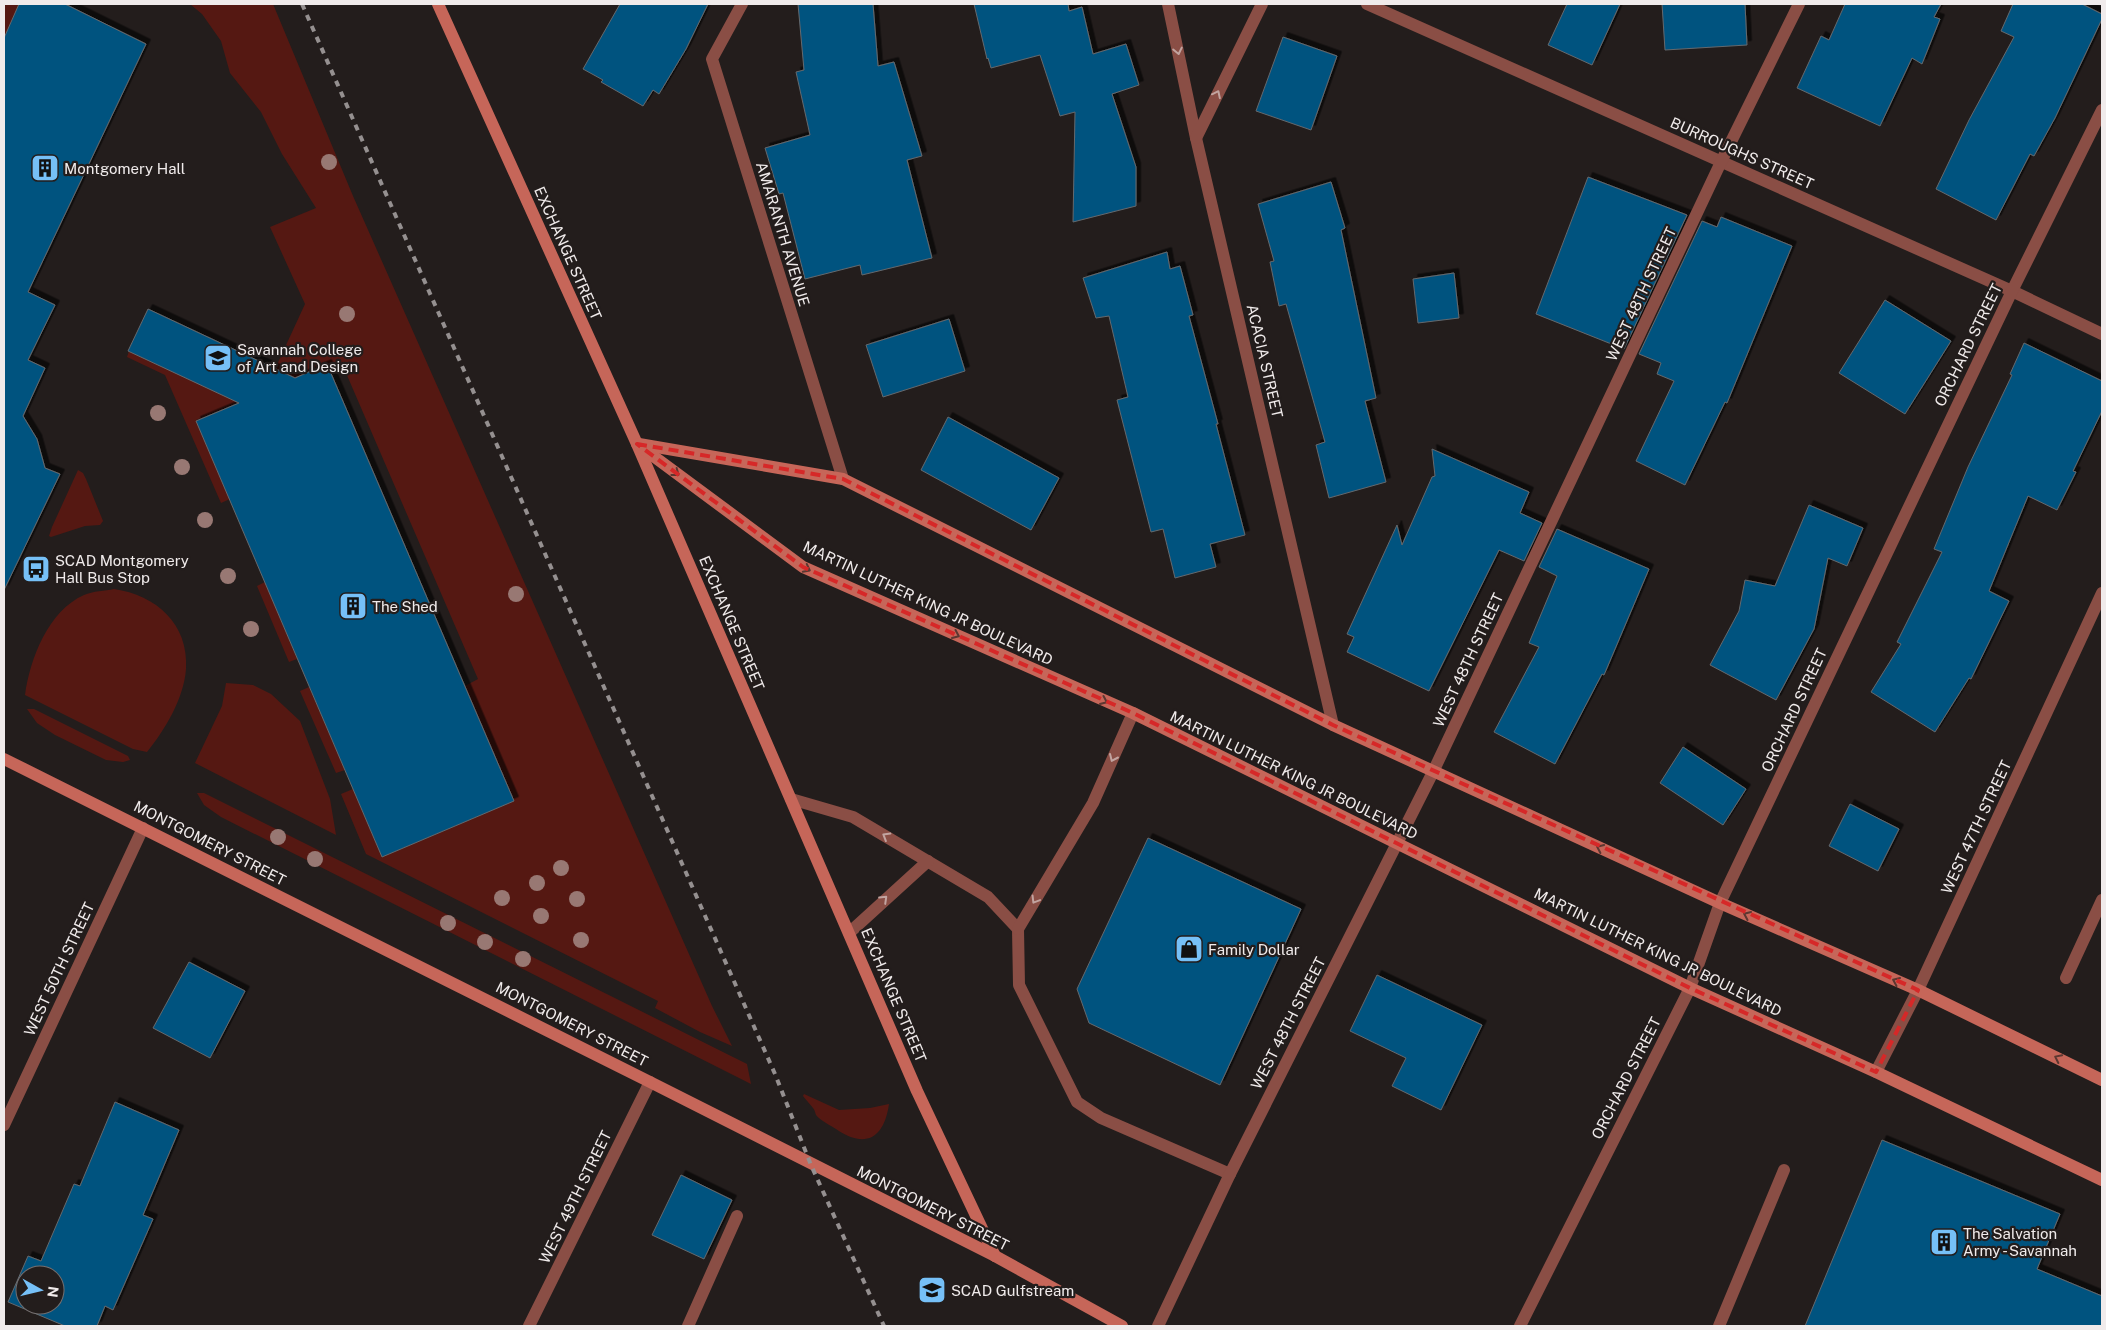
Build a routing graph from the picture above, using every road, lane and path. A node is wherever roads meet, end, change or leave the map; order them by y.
1 (438, 4) edge
2 (742, 4) edge
3 (1168, 4) edge
4 (1262, 4) edge
5 (1367, 4) edge
6 (1799, 4) edge
7 (2102, 110) edge
8 (1196, 138) junction
9 (1721, 162) junction
10 (2012, 291) junction
11 (2102, 334) edge
12 (637, 444) junction
13 (843, 480) junction
14 (2102, 593) edge
15 (1133, 713) junction
16 (1333, 725) junction
17 (4, 759) edge
18 (1433, 772) junction
19 (791, 799) junction
20 (143, 828) junction
21 (1397, 844) junction
22 (928, 860) junction
23 (2102, 900) edge
24 (1720, 903) junction
25 (1018, 929) junction
26 (849, 933) junction
27 (2066, 978) dead end
28 (1690, 988) junction
29 (1918, 990) junction
30 (1876, 1072) junction
31 (2102, 1080) edge
32 (650, 1082) junction
33 (4, 1125) edge
34 (1784, 1170) dead end
35 (1230, 1174) junction
36 (2102, 1180) edge
37 (737, 1216) dead end
38 (995, 1256) junction
39 (529, 1326) edge
40 (688, 1326) edge
41 (1122, 1326) edge
42 (1158, 1326) edge
43 (1520, 1326) edge
44 (1719, 1326) edge

1 - 12 main road, EXCHANGE STREET
2 - 13 street, AMARANTH AVENUE
3 -> 8 street, ACACIA STREET
8 -> 4 street
5 - 9 street, BURROUGHS STREET
6 - 9 street, WEST 48TH STREET
7 - 10 street, ORCHARD STREET
8 - 16 street, ACACIA STREET
9 - 10 street, BURROUGHS STREET
9 - 18 street, WEST 48TH STREET
10 - 11 street, BURROUGHS STREET
10 - 24 street, ORCHARD STREET
12 - 13 main road
12 -> 15 main road, MARTIN LUTHER KING JR BOULEVARD
12 - 19 main road, EXCHANGE STREET
13 - 16 main road
14 - 29 street, WEST 47TH STREET
15 - 21 main road, MARTIN LUTHER KING JR BOULEVARD
15 -> 25 street
16 - 18 main road
17 - 20 main road, MONTGOMERY STREET
18 - 21 street, WEST 48TH STREET
24 -> 18 main road
22 -> 19 street
19 - 26 main road, EXCHANGE STREET
20 - 32 main road, MONTGOMERY STREET
20 - 33 street, WEST 50TH STREET
21 - 28 main road, MARTIN LUTHER KING JR BOULEVARD
21 - 35 street, WEST 48TH STREET
22 - 25 street
26 -> 22 street
23 - 27 street
24 - 28 street, ORCHARD STREET
29 -> 24 main road
25 - 35 street
26 - 38 main road, EXCHANGE STREET
28 - 30 main road, MARTIN LUTHER KING JR BOULEVARD
28 - 43 street, ORCHARD STREET
29 - 30 street, WEST 47TH STREET
31 -> 29 main road
30 - 36 main road, MARTIN LUTHER KING JR BOULEVARD
32 - 38 main road, MONTGOMERY STREET
32 - 39 street, WEST 49TH STREET
34 - 44 street
35 - 42 street, WEST 48TH STREET
37 - 40 street
38 - 41 main road, MONTGOMERY STREET

